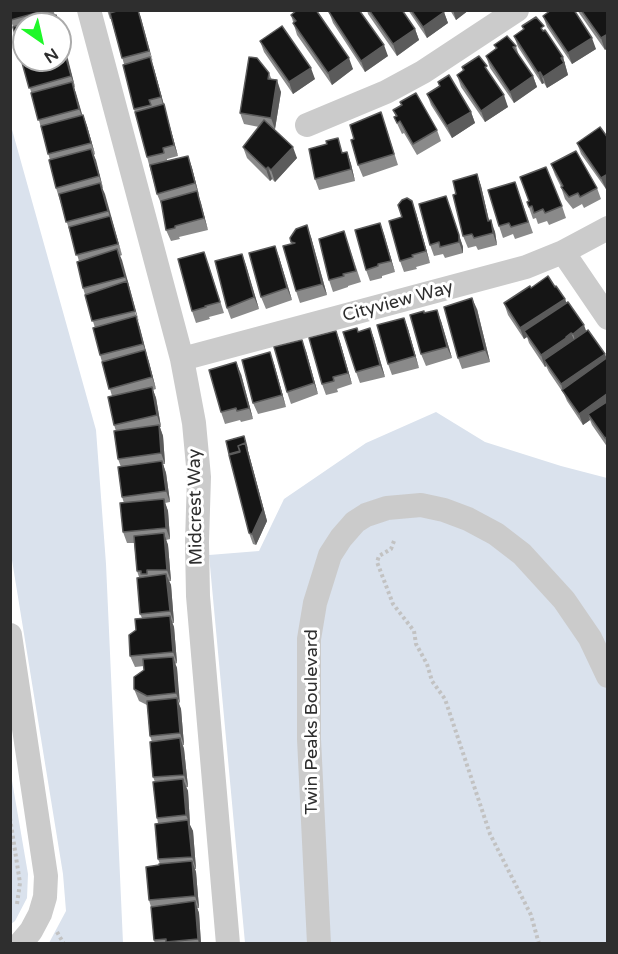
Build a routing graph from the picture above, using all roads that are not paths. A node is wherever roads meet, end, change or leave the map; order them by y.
1 (89, 10) edge
2 (517, 10) edge
3 (307, 125) dead end
4 (608, 228) edge
5 (563, 252) junction
6 (608, 318) edge
7 (182, 360) junction
8 (10, 634) edge
9 (608, 676) edge
10 (20, 944) edge
11 (228, 944) edge
12 (319, 944) edge

1 - 7 street, Midcrest Way
2 - 3 street
4 - 5 street, Cityview Way
5 - 6 street
5 - 7 street, Cityview Way
7 - 11 street, Midcrest Way
8 - 10 street
9 - 12 street, Twin Peaks Boulevard

